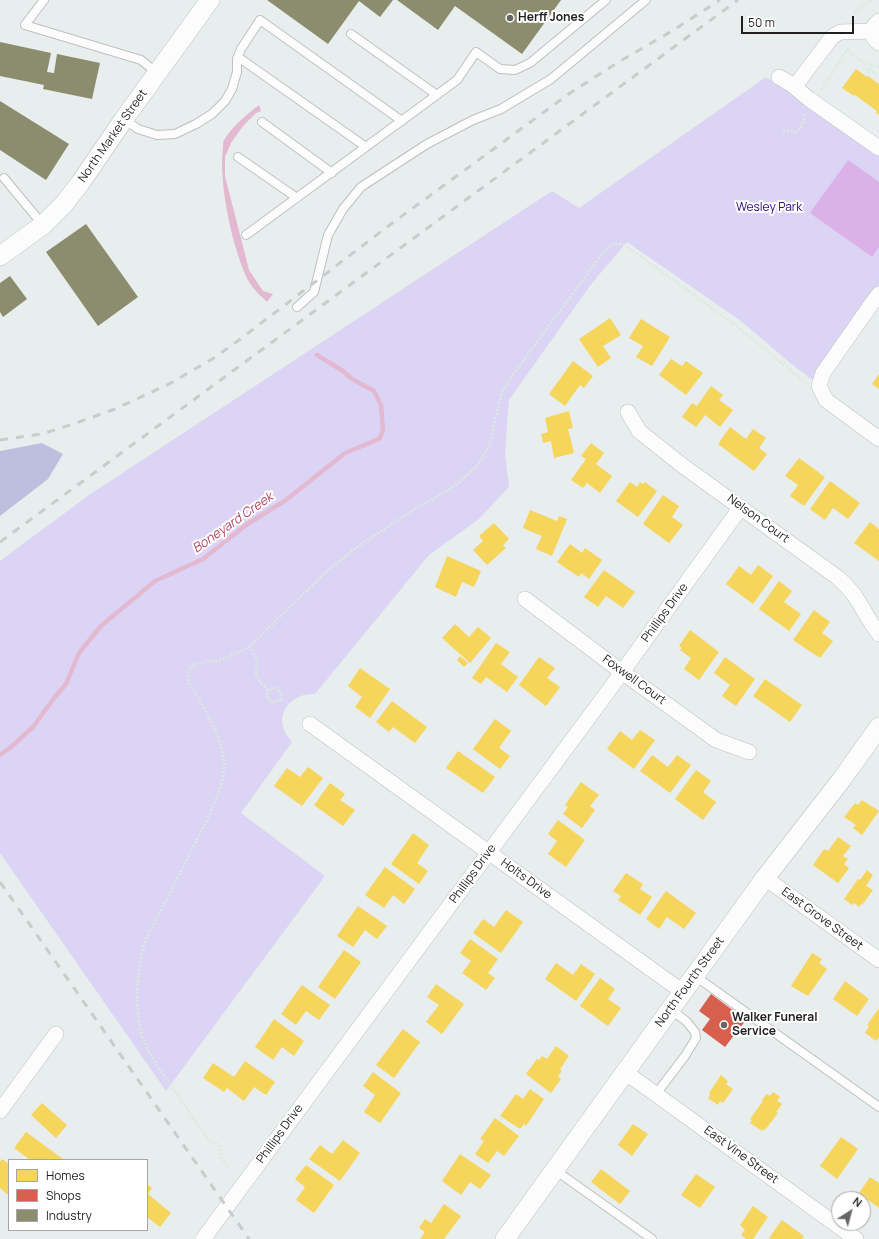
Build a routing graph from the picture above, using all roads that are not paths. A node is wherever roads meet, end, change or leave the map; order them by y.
1 (44, 0) edge
2 (210, 0) edge
3 (606, 0) edge
4 (646, 0) edge
5 (877, 32) edge
6 (351, 34) dead end
7 (238, 57) junction
8 (157, 73) junction
9 (779, 78) dead end
10 (795, 86) junction
11 (437, 95) junction
12 (124, 119) junction
13 (402, 121) junction
14 (262, 122) dead end
15 (366, 148) junction
16 (879, 148) edge
17 (238, 157) dead end
18 (332, 173) junction
19 (1, 179) edge
20 (297, 198) junction
21 (43, 224) junction
22 (246, 235) dead end
23 (0, 256) edge
24 (879, 294) edge
25 (297, 307) dead end
26 (628, 412) dead end
27 (879, 439) edge
28 (741, 507) junction
29 (524, 599) dead end
30 (879, 634) edge
31 (622, 672) junction
32 (310, 724) dead end
33 (874, 737) edge
34 (749, 752) dead end
35 (489, 852) junction
36 (765, 878) junction
37 (879, 960) edge
38 (695, 976) junction
39 (682, 992) junction
40 (670, 1009) junction
41 (56, 1034) dead end
42 (626, 1072) junction
43 (656, 1094) junction
44 (879, 1107) edge
45 (0, 1111) edge
46 (555, 1170) junction
47 (203, 1239) edge
48 (505, 1239) edge
49 (652, 1239) edge
50 (856, 1239) edge

1 - 8 lane
2 - 8 street, North Market Street
3 - 11 lane
4 - 25 lane
5 - 10 street
6 - 11 lane
7 - 12 lane
7 - 13 lane
7 - 15 lane
8 - 12 street, North Market Street
9 - 10 street
10 - 16 street
11 - 13 lane
12 - 21 street, North Market Street
13 - 15 lane
14 - 18 lane
15 - 18 lane
17 - 20 lane
18 - 20 lane
19 - 21 lane
20 - 22 lane
21 - 23 street, North Market Street
24 - 27 street
26 - 28 street, Nelson Court
28 - 30 street, Nelson Court
28 - 31 street, Phillips Drive
29 - 31 street, Foxwell Court
31 - 34 street, Foxwell Court
31 - 35 street, Phillips Drive
32 - 35 street, Holts Drive
33 - 36 street, North Fourth Street
35 - 39 street, Holts Drive
35 - 47 street, Phillips Drive
36 - 37 street, East Grove Street
36 - 38 street, North Fourth Street
38 - 39 street, North Fourth Street
38 - 44 lane
39 - 40 street, North Fourth Street
40 - 42 street, North Fourth Street
40 - 43 lane
41 - 45 street
42 - 43 street, East Vine Street
42 - 46 street, North Fourth Street
43 - 50 street, East Vine Street
46 - 48 street, North Fourth Street
46 - 49 lane

